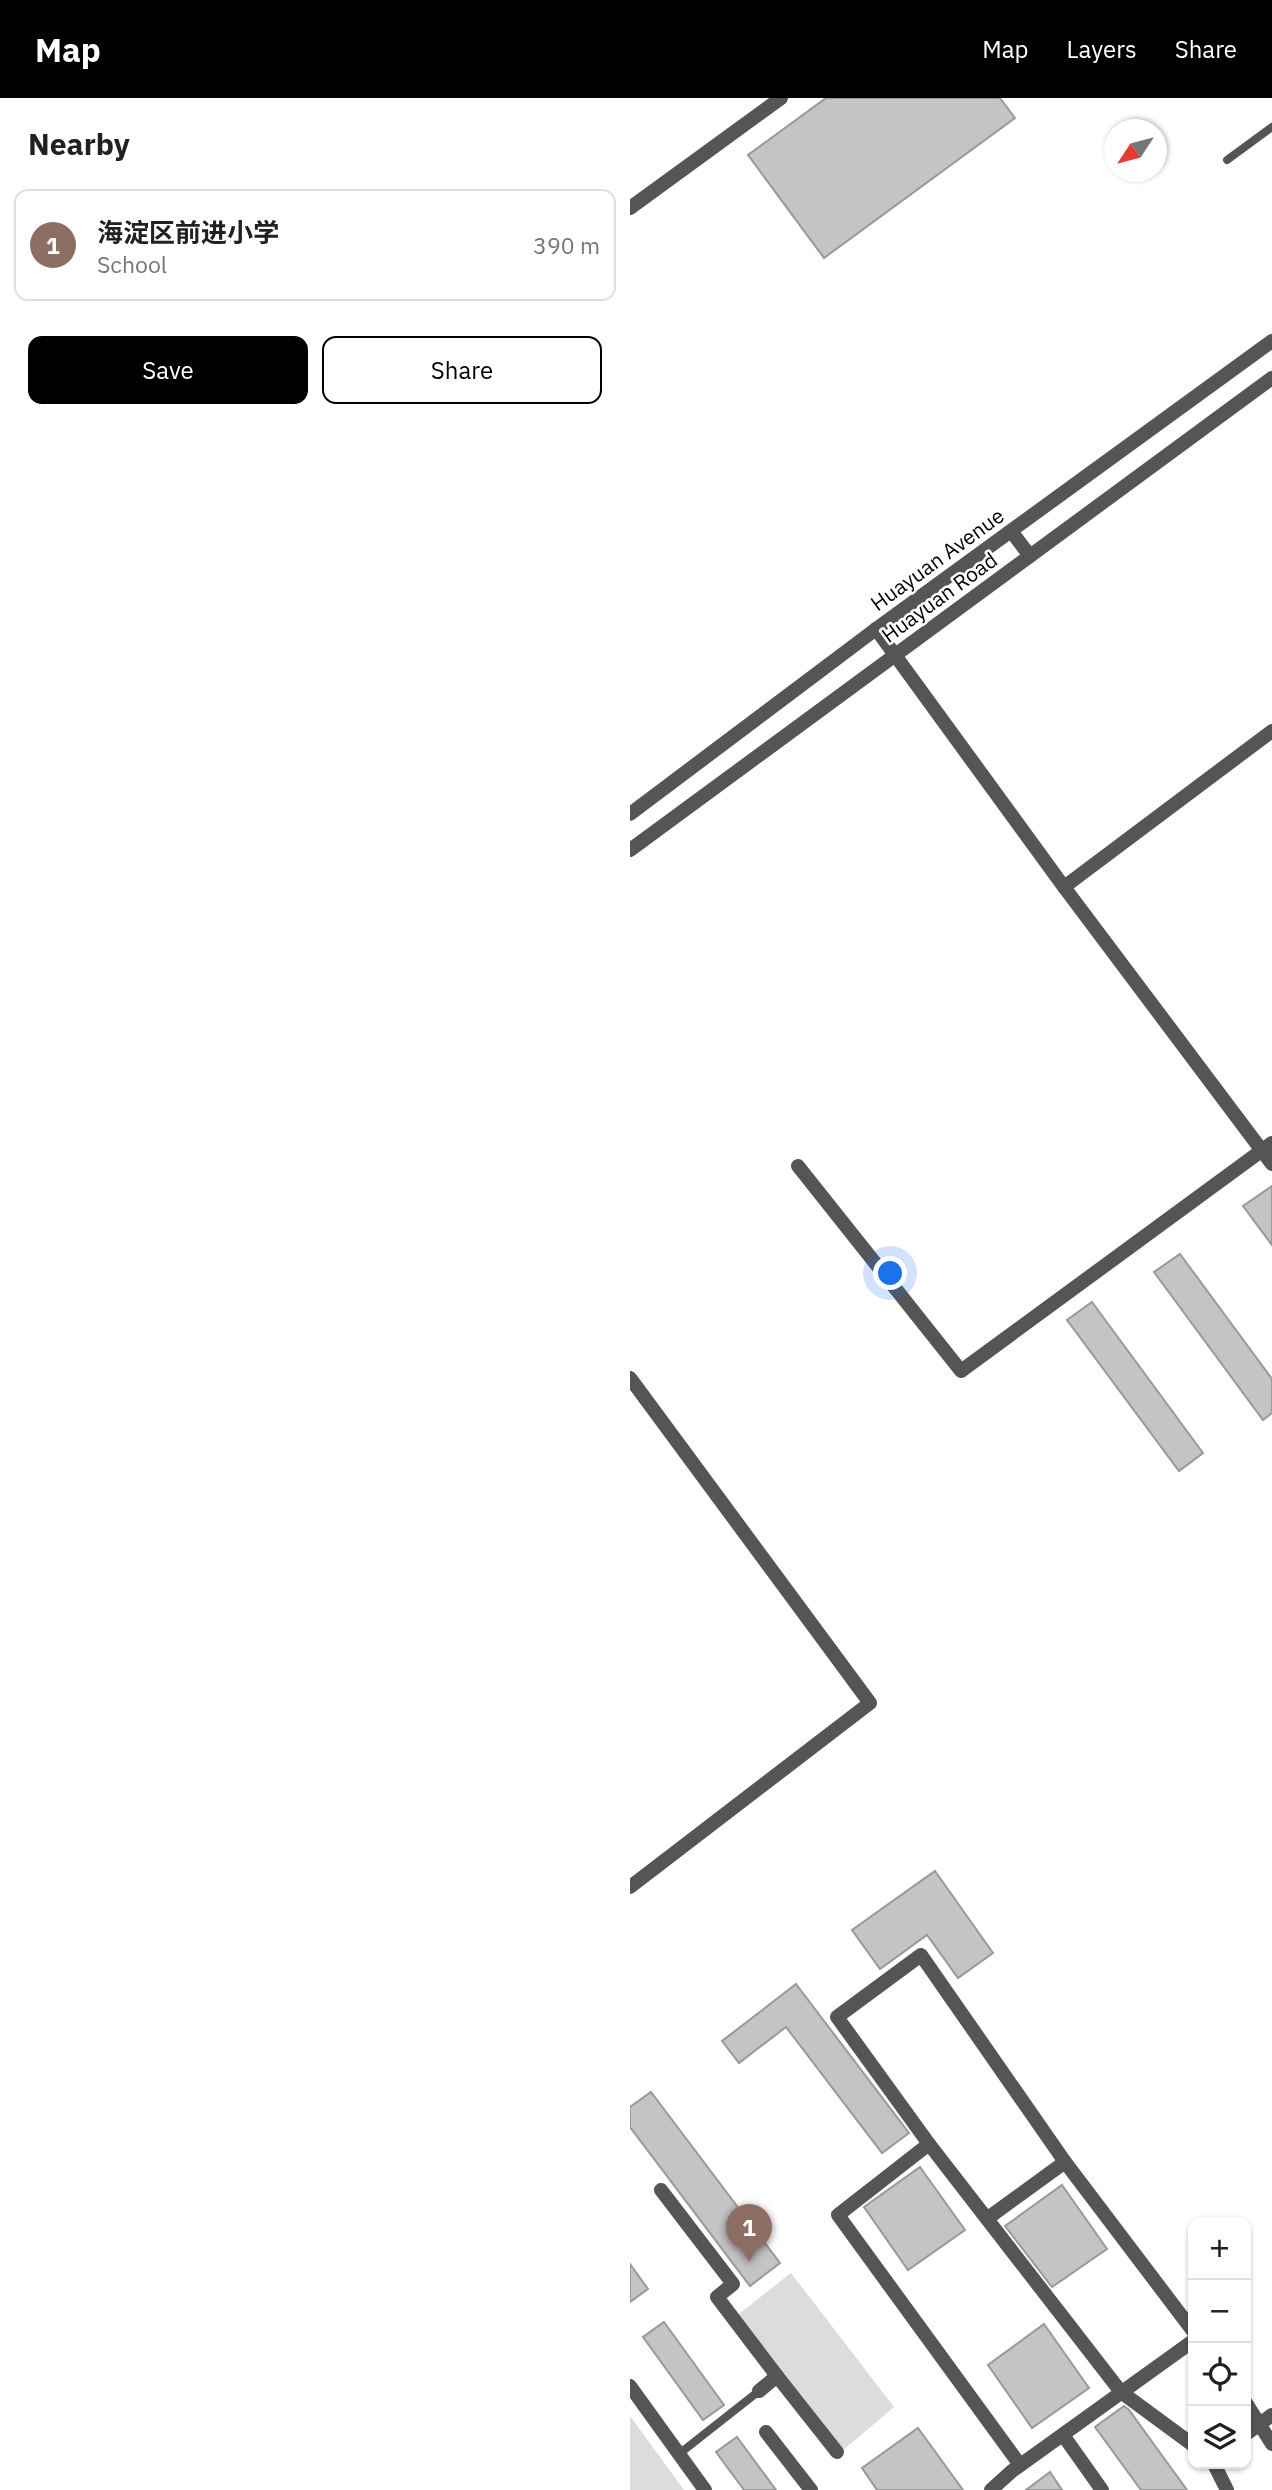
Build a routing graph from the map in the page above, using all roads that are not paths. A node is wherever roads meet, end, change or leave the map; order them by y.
1 (781, 98) edge
2 (1272, 127) edge
3 (1227, 160) dead end
4 (630, 208) edge
5 (1272, 341) edge
6 (1272, 379) edge
7 (1011, 531) junction
8 (1030, 556) junction
9 (876, 629) junction
10 (895, 655) junction
11 (1272, 731) edge
12 (630, 814) edge
13 (630, 850) edge
14 (1064, 887) junction
15 (1267, 1147) edge
16 (1272, 1164) edge
17 (798, 1166) dead end
18 (630, 1378) edge
19 (630, 1887) edge
20 (929, 2144) junction
21 (1065, 2162) junction
22 (661, 2190) dead end
23 (988, 2218) junction
24 (1188, 2324) edge
25 (1190, 2343) edge
26 (778, 2376) junction
27 (630, 2386) edge
28 (759, 2391) joint
29 (1121, 2392) junction
30 (1250, 2406) edge
31 (1266, 2419) edge
32 (1251, 2430) edge
33 (766, 2432) dead end
34 (1063, 2435) junction
35 (1188, 2441) edge
36 (1272, 2444) edge
37 (837, 2452) dead end
38 (679, 2454) junction
39 (1020, 2465) junction
40 (1216, 2469) edge
41 (1009, 2484) edge
42 (705, 2490) edge
43 (811, 2490) edge
44 (991, 2490) edge
45 (1102, 2490) edge
46 (1227, 2490) edge

1 - 4 street
2 - 3 lane
5 - 7 street, Huayuan Avenue
6 - 8 street, Huayuan Road
7 - 8 street
7 - 9 street, Huayuan Avenue
8 - 10 street, Huayuan Road
9 - 10 street
9 - 12 street, Huayuan Avenue
10 - 13 street, Huayuan Road
10 - 14 street
11 - 14 street
14 - 15 street
15 - 16 street
15 - 17 street
18 - 19 street
20 - 21 street
20 - 23 street
20 - 39 street
21 - 23 street
21 - 24 street
22 - 26 street
23 - 29 street
25 - 29 street
26 - 28 street
26 - 37 street
27 - 38 street
28 - 38 lane
29 - 34 street
29 - 35 street
30 - 31 street
31 - 32 street
31 - 36 street
33 - 43 street
34 - 39 street
34 - 45 street
38 - 42 street
39 - 41 street
40 - 46 street
41 - 44 street

